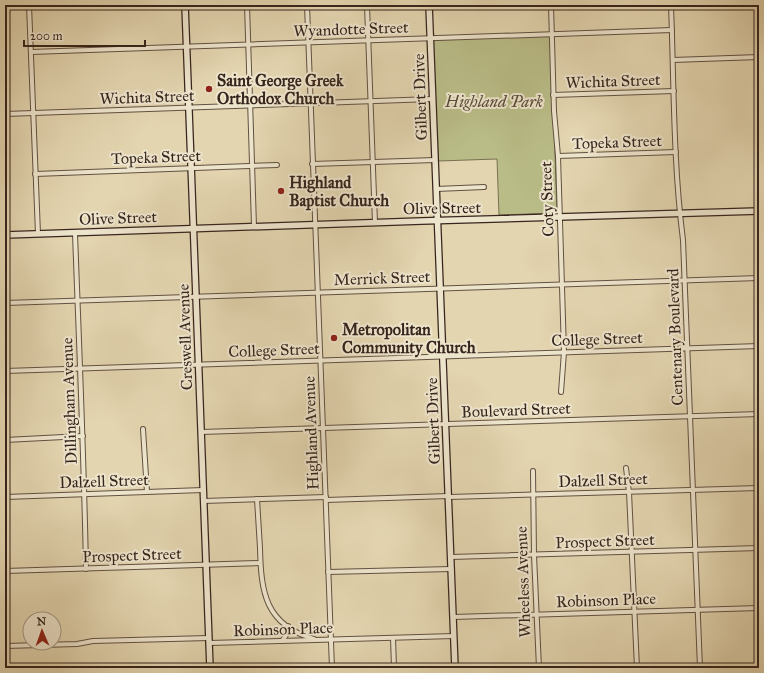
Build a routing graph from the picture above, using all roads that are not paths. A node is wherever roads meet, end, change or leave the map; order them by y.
1 (29, 5) edge
2 (185, 5) edge
3 (247, 5) edge
4 (307, 5) edge
5 (368, 5) edge
6 (429, 5) edge
7 (551, 5) edge
8 (671, 5) edge
9 (672, 30) junction
10 (552, 34) junction
11 (430, 38) junction
12 (369, 40) junction
13 (308, 43) junction
14 (247, 45) junction
15 (187, 47) junction
16 (31, 52) junction
17 (759, 57) edge
18 (673, 60) junction
19 (674, 91) junction
20 (553, 96) junction
21 (433, 99) junction
22 (371, 101) junction
23 (310, 104) junction
24 (249, 105) junction
25 (189, 108) junction
26 (33, 113) junction
27 (5, 114) edge
28 (676, 152) junction
29 (558, 156) junction
30 (435, 160) junction
31 (373, 162) junction
32 (312, 164) junction
33 (277, 165) dead end
34 (252, 166) junction
35 (191, 168) junction
36 (35, 174) junction
37 (484, 187) dead end
38 (436, 188) junction
39 (759, 211) edge
40 (680, 214) junction
41 (560, 218) junction
42 (438, 221) junction
43 (375, 223) junction
44 (314, 225) junction
45 (254, 226) junction
46 (194, 229) junction
47 (75, 233) junction
48 (38, 234) junction
49 (5, 235) edge
50 (759, 278) edge
51 (684, 280) junction
52 (562, 284) junction
53 (440, 288) junction
54 (317, 292) junction
55 (196, 296) junction
56 (77, 301) junction
57 (5, 303) edge
58 (759, 346) edge
59 (687, 348) junction
60 (564, 352) junction
61 (443, 356) junction
62 (320, 360) junction
63 (199, 364) junction
64 (79, 369) junction
65 (5, 371) edge
66 (561, 392) dead end
67 (759, 414) edge
68 (690, 416) junction
69 (446, 424) junction
70 (323, 428) junction
71 (143, 429) dead end
72 (201, 432) junction
73 (83, 436) junction
74 (5, 440) edge
75 (626, 468) dead end
76 (532, 471) dead end
77 (759, 488) edge
78 (203, 490) junction
79 (693, 490) junction
80 (147, 492) junction
81 (629, 492) junction
82 (84, 494) junction
83 (532, 495) junction
84 (5, 497) edge
85 (449, 497) junction
86 (326, 498) junction
87 (258, 499) junction
88 (204, 501) junction
89 (759, 548) edge
90 (696, 550) junction
91 (632, 552) junction
92 (534, 555) junction
93 (451, 557) junction
94 (260, 563) junction
95 (206, 565) junction
96 (86, 569) junction
97 (452, 569) junction
98 (5, 571) edge
99 (328, 572) junction
100 (759, 608) edge
101 (698, 610) junction
102 (635, 612) junction
103 (537, 614) junction
104 (453, 617) junction
105 (288, 626) junction
106 (454, 636) junction
107 (393, 638) junction
108 (318, 640) junction
109 (331, 640) junction
110 (209, 641) junction
111 (282, 641) junction
112 (5, 646) edge
113 (210, 668) edge
114 (332, 668) edge
115 (394, 668) edge
116 (455, 668) edge
117 (539, 668) edge
118 (637, 668) edge
119 (700, 668) edge

1 - 16 street
2 - 15 street, Creswell Avenue
3 - 14 street
4 - 13 street, Highland Avenue
5 - 12 street
6 - 11 street, Gilbert Drive
7 - 10 street, Coty Street
8 - 9 street, Centenary Boulevard
9 - 10 street, Wyandotte Street
9 - 18 street, Centenary Boulevard
10 - 11 street, Wyandotte Street
10 - 20 street, Coty Street
11 - 12 street, Wyandotte Street
11 - 21 street, Gilbert Drive
12 - 13 street, Wyandotte Street
12 - 22 street
13 - 14 street, Wyandotte Street
13 - 23 street, Highland Avenue
14 - 15 street, Wyandotte Street
14 - 24 street
15 - 16 street, Wyandotte Street
15 - 25 street, Creswell Avenue
16 - 26 street
17 - 18 street
18 - 19 street, Centenary Boulevard
19 - 20 street, Wichita Street
19 - 28 street, Centenary Boulevard
20 - 29 street, Coty Street
21 - 22 street, Wichita Street
21 - 30 street, Gilbert Drive
22 - 23 street, Wichita Street
22 - 31 street
23 - 24 street, Wichita Street
23 - 32 street, Highland Avenue
24 - 25 street, Wichita Street
24 - 34 street
25 - 26 street, Wichita Street
25 - 35 street, Creswell Avenue
26 - 27 street, Wichita Street
26 - 36 street
28 - 29 street, Topeka Street
28 - 40 street, Centenary Boulevard
29 - 41 street, Coty Street
30 - 31 street
30 - 38 street, Gilbert Drive
31 - 32 street
31 - 43 street
32 - 44 street, Highland Avenue
33 - 34 street, Topeka Street
34 - 35 street, Topeka Street
34 - 45 street
35 - 36 street, Topeka Street
35 - 46 street, Creswell Avenue
36 - 48 street
37 - 38 street
38 - 42 street, Gilbert Drive
39 - 40 street, Olive Street
40 - 41 street, Olive Street
40 - 51 street, Centenary Boulevard
41 - 42 street, Olive Street
41 - 52 street, Coty Street
42 - 43 street, Olive Street
42 - 53 street, Gilbert Drive
43 - 44 street, Olive Street
44 - 45 street, Olive Street
44 - 54 street, Highland Avenue
45 - 46 street, Olive Street
46 - 47 street, Olive Street
46 - 55 street, Creswell Avenue
47 - 48 street, Olive Street
47 - 56 street, Dillingham Avenue
48 - 49 street, Olive Street
50 - 51 street, Merrick Street
51 - 52 street, Merrick Street
51 - 59 street, Centenary Boulevard
52 - 53 street, Merrick Street
52 - 60 street, Coty Street
53 - 54 street, Merrick Street
53 - 61 street, Gilbert Drive
54 - 55 street, Merrick Street
54 - 62 street, Highland Avenue
55 - 56 street, Merrick Street
55 - 63 street, Creswell Avenue
56 - 57 street, Merrick Street
56 - 64 street, Dillingham Avenue
58 - 59 street, College Street
59 - 60 street, College Street
59 - 68 street, Centenary Boulevard
60 - 61 street, College Street
60 - 66 street, Coty Street
61 - 62 street, College Street
61 - 69 street, Gilbert Drive
62 - 63 street, College Street
62 - 70 street, Highland Avenue
63 - 64 street, College Street
63 - 72 street, Creswell Avenue
64 - 65 street, College Street
64 - 73 street, Dillingham Avenue
67 - 68 street, Boulevard Street
68 - 69 street, Boulevard Street
68 - 79 street, Centenary Boulevard
69 - 70 street, Boulevard Street
69 - 85 street, Gilbert Drive
70 - 72 street, Boulevard Street
70 - 86 street, Highland Avenue
71 - 80 street
72 - 78 street, Creswell Avenue
73 - 74 street
73 - 82 street, Dillingham Avenue
75 - 81 street
76 - 83 street, Wheeless Avenue
77 - 79 street, Dalzell Street
78 - 80 street, Dalzell Street
78 - 88 street, Creswell Avenue
79 - 81 street, Dalzell Street
79 - 90 street, Centenary Boulevard
80 - 82 street, Dalzell Street
81 - 83 street, Dalzell Street
81 - 91 street
82 - 84 street, Dalzell Street
82 - 96 street, Dillingham Avenue
83 - 85 street, Dalzell Street
83 - 92 street, Wheeless Avenue
85 - 86 street, Dalzell Street
85 - 93 street, Gilbert Drive
86 - 87 street, Dalzell Street
86 - 99 street, Highland Avenue
87 - 88 street, Dalzell Street
87 - 94 street
88 - 95 street, Creswell Avenue
89 - 90 street, Prospect Street
90 - 91 street, Prospect Street
90 - 101 street, Centenary Boulevard
91 - 92 street, Prospect Street
91 - 102 street
92 - 93 street, Prospect Street
92 - 103 street, Wheeless Avenue
93 - 97 street, Gilbert Drive
94 - 95 street, Prospect Street
94 - 105 street
95 - 96 street, Prospect Street
95 - 110 street, Creswell Avenue
96 - 98 street, Prospect Street
97 - 99 street
97 - 104 street, Gilbert Drive
99 - 109 street, Highland Avenue
100 - 101 street, Robinson Place
101 - 102 street, Robinson Place
101 - 119 street, Centenary Boulevard
102 - 103 street, Robinson Place
102 - 118 street
103 - 104 street, Robinson Place
103 - 117 street, Wheeless Avenue
104 - 106 street, Gilbert Drive
105 - 108 street
105 - 111 street
106 - 107 street, Robinson Place
106 - 116 street, Gilbert Drive
107 - 109 street, Robinson Place
107 - 115 street
108 - 109 street, Robinson Place
108 - 111 street, Robinson Place
109 - 114 street, Highland Avenue
110 - 111 street, Robinson Place
110 - 112 street, Robinson Place
110 - 113 street, Creswell Avenue

